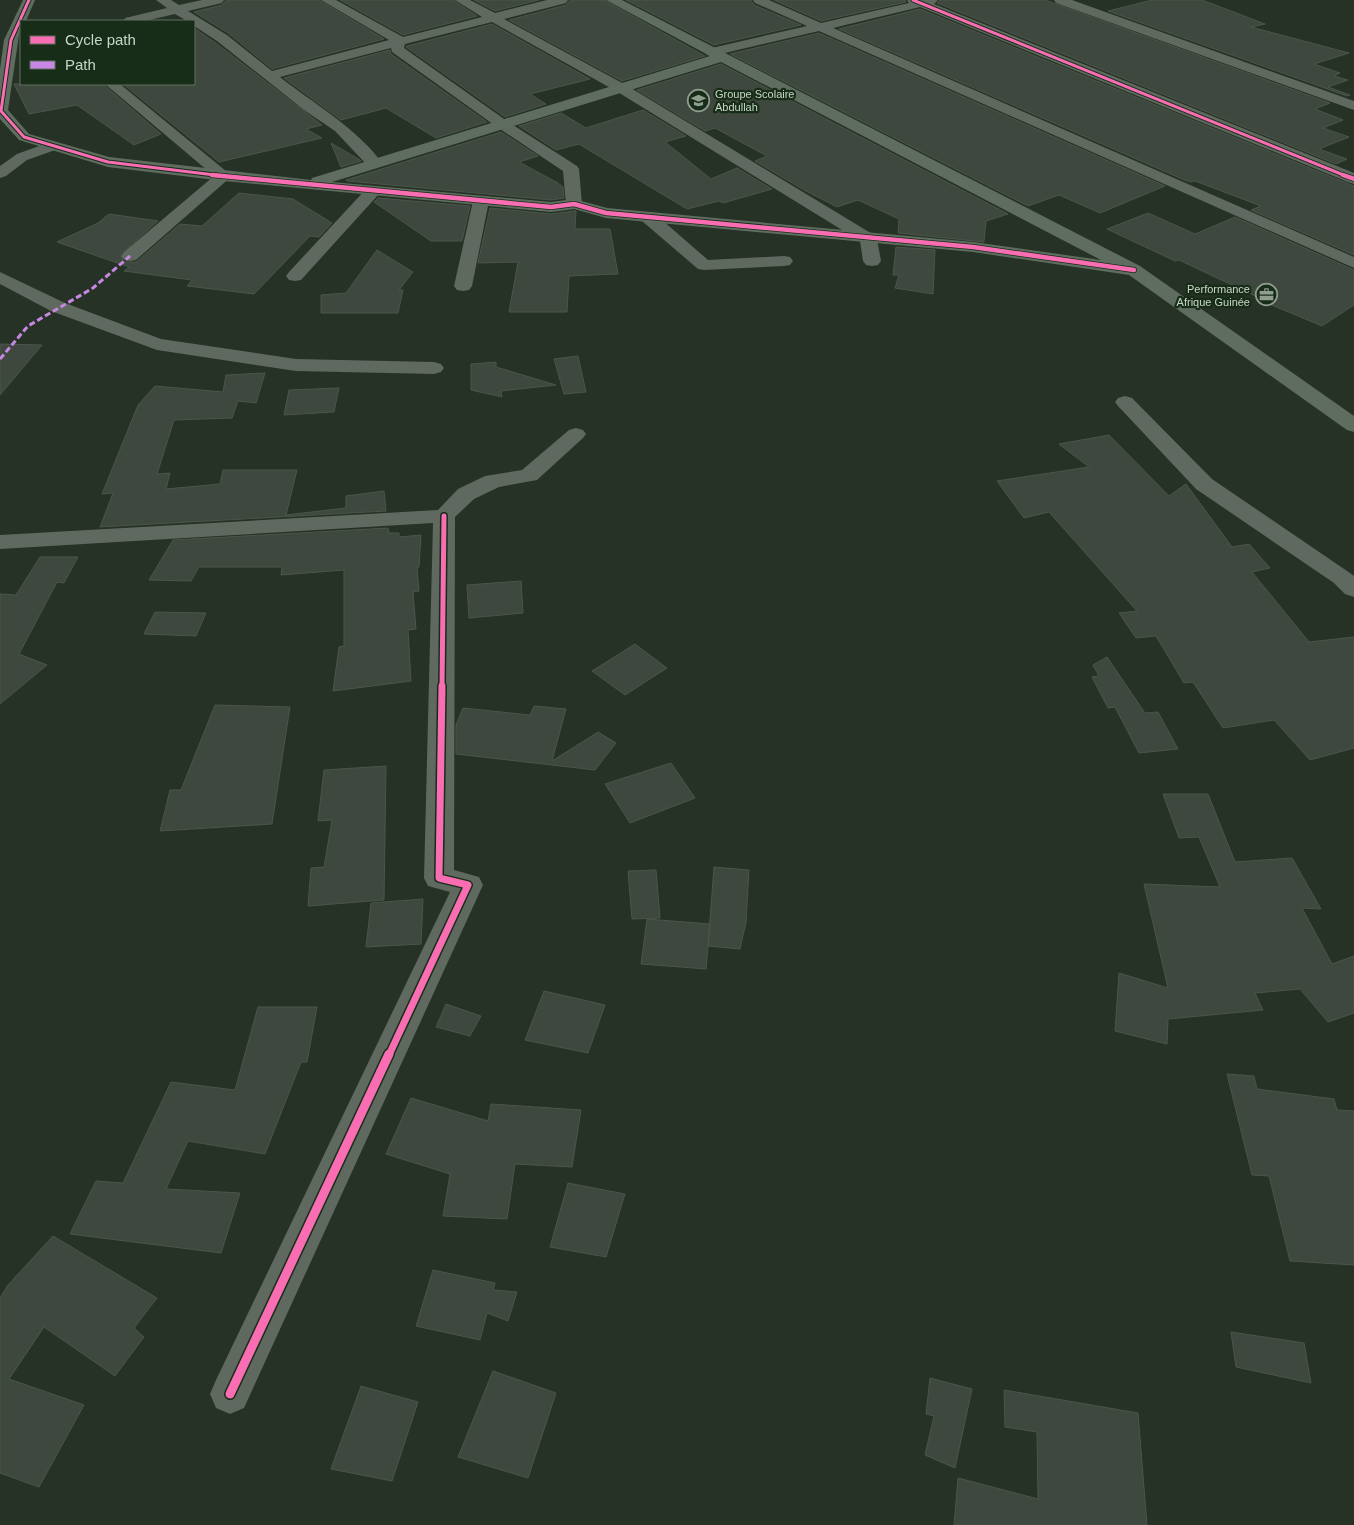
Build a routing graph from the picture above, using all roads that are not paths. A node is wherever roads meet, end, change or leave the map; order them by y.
1 (29, 0) edge
2 (162, 0) edge
3 (218, 0) edge
4 (327, 0) edge
5 (461, 0) edge
6 (562, 0) edge
7 (612, 0) edge
8 (758, 0) edge
9 (1060, 0) edge
10 (923, 1) edge
11 (177, 10) junction
12 (492, 18) junction
13 (21, 20) edge
14 (134, 20) edge
15 (193, 20) edge
16 (20, 21) edge
17 (195, 21) edge
18 (818, 27) junction
19 (400, 41) junction
20 (10, 45) edge
21 (717, 54) junction
22 (271, 75) junction
23 (113, 85) edge
24 (621, 88) junction
25 (1354, 106) edge
26 (502, 124) junction
27 (54, 146) junction
28 (374, 164) junction
29 (0, 172) edge
30 (224, 176) junction
31 (1354, 179) edge
32 (307, 184) junction
33 (374, 191) junction
34 (481, 201) junction
35 (574, 204) junction
36 (648, 218) junction
37 (868, 238) junction
38 (130, 256) dead end
39 (872, 260) dead end
40 (784, 261) dead end
41 (1354, 263) edge
42 (1134, 270) junction
43 (295, 276) dead end
44 (0, 277) edge
45 (463, 286) dead end
46 (434, 368) dead end
47 (1125, 402) dead end
48 (1354, 426) edge
49 (576, 434) dead end
50 (444, 516) junction
51 (0, 542) edge
52 (1354, 589) edge
53 (230, 1394) dead end

1 - 13 street
2 - 11 street
3 - 11 street
4 - 19 street
5 - 12 street
6 - 12 street
7 - 21 street
8 - 18 street
9 - 25 street
10 - 18 street
10 - 31 street
11 - 14 street
11 - 15 street
12 - 19 street
12 - 24 street
16 - 20 street
17 - 22 street
18 - 21 street
18 - 41 street
19 - 22 street
19 - 26 street
20 - 27 street
21 - 24 street
21 - 42 street
22 - 28 street
23 - 30 street
24 - 26 street
24 - 37 street
26 - 28 street
26 - 35 street
27 - 29 street
27 - 30 street
28 - 32 street
30 - 32 street
30 - 38 street
32 - 33 street
33 - 34 street
33 - 43 street
34 - 35 street
34 - 45 street
35 - 36 street
36 - 37 street
36 - 40 street
37 - 39 street
37 - 42 street
42 - 48 street
44 - 46 street
47 - 52 street
49 - 50 street
50 - 51 street
50 - 53 street

